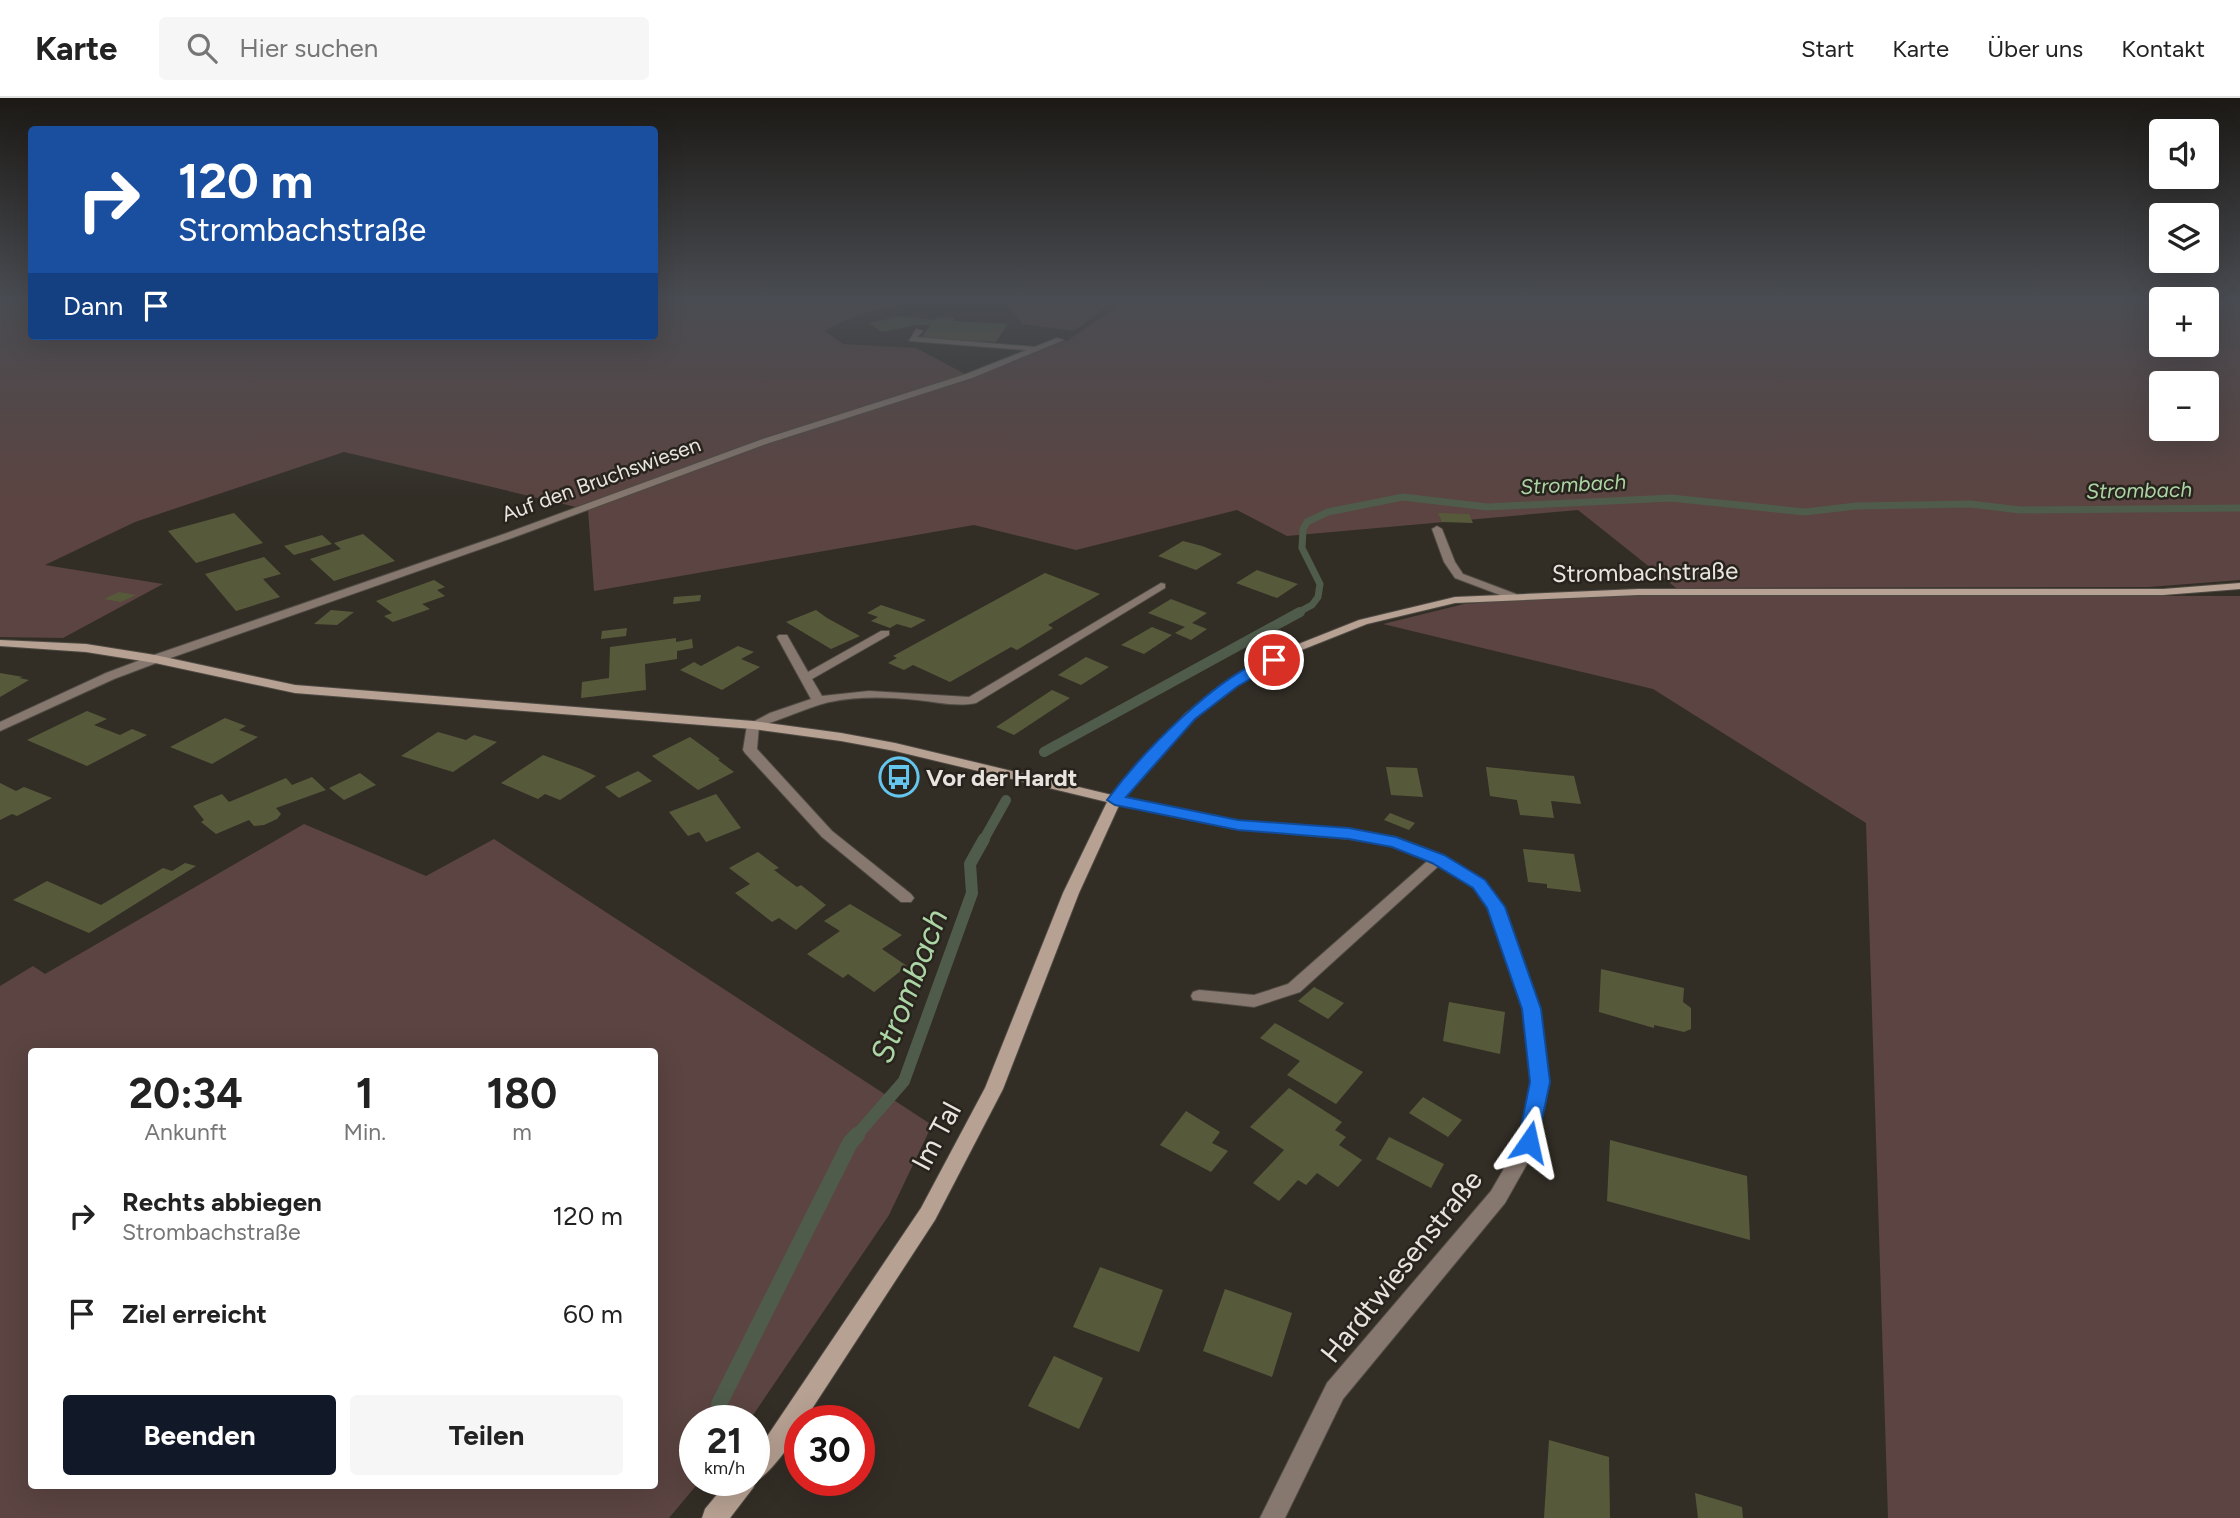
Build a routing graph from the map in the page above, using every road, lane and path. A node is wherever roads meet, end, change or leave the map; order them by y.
1 (991, 367) edge
2 (1437, 530) dead end
3 (1161, 586) dead end
4 (2240, 586) edge
5 (1512, 596) junction
6 (885, 633) dead end
7 (783, 637) dead end
8 (0, 643) edge
9 (155, 659) junction
10 (806, 678) junction
11 (817, 699) junction
12 (753, 725) junction
13 (0, 727) edge
14 (1115, 800) junction
15 (1438, 859) junction
16 (906, 898) dead end
17 (1199, 996) dead end
18 (770, 1450) edge
19 (732, 1496) edge
20 (714, 1518) edge
21 (1272, 1518) edge

1 - 9 street, Auf den Bruchswiesen
2 - 5 street
3 - 11 street
4 - 5 main road, Strombachstraße
5 - 14 main road, Strombachstraße
6 - 10 street
7 - 10 street
8 - 9 main road, Auf den Bruchswiesen
9 - 12 main road, Auf den Bruchswiesen
9 - 13 street, Auf den Bruchswiesen
10 - 11 street
11 - 12 street
12 - 14 main road, Auf den Bruchswiesen
12 - 16 street
14 - 15 street, Hardtwiesenstraße
14 - 18 main road, Im Tal
15 - 17 street
15 - 21 street, Hardtwiesenstraße
19 - 20 main road

